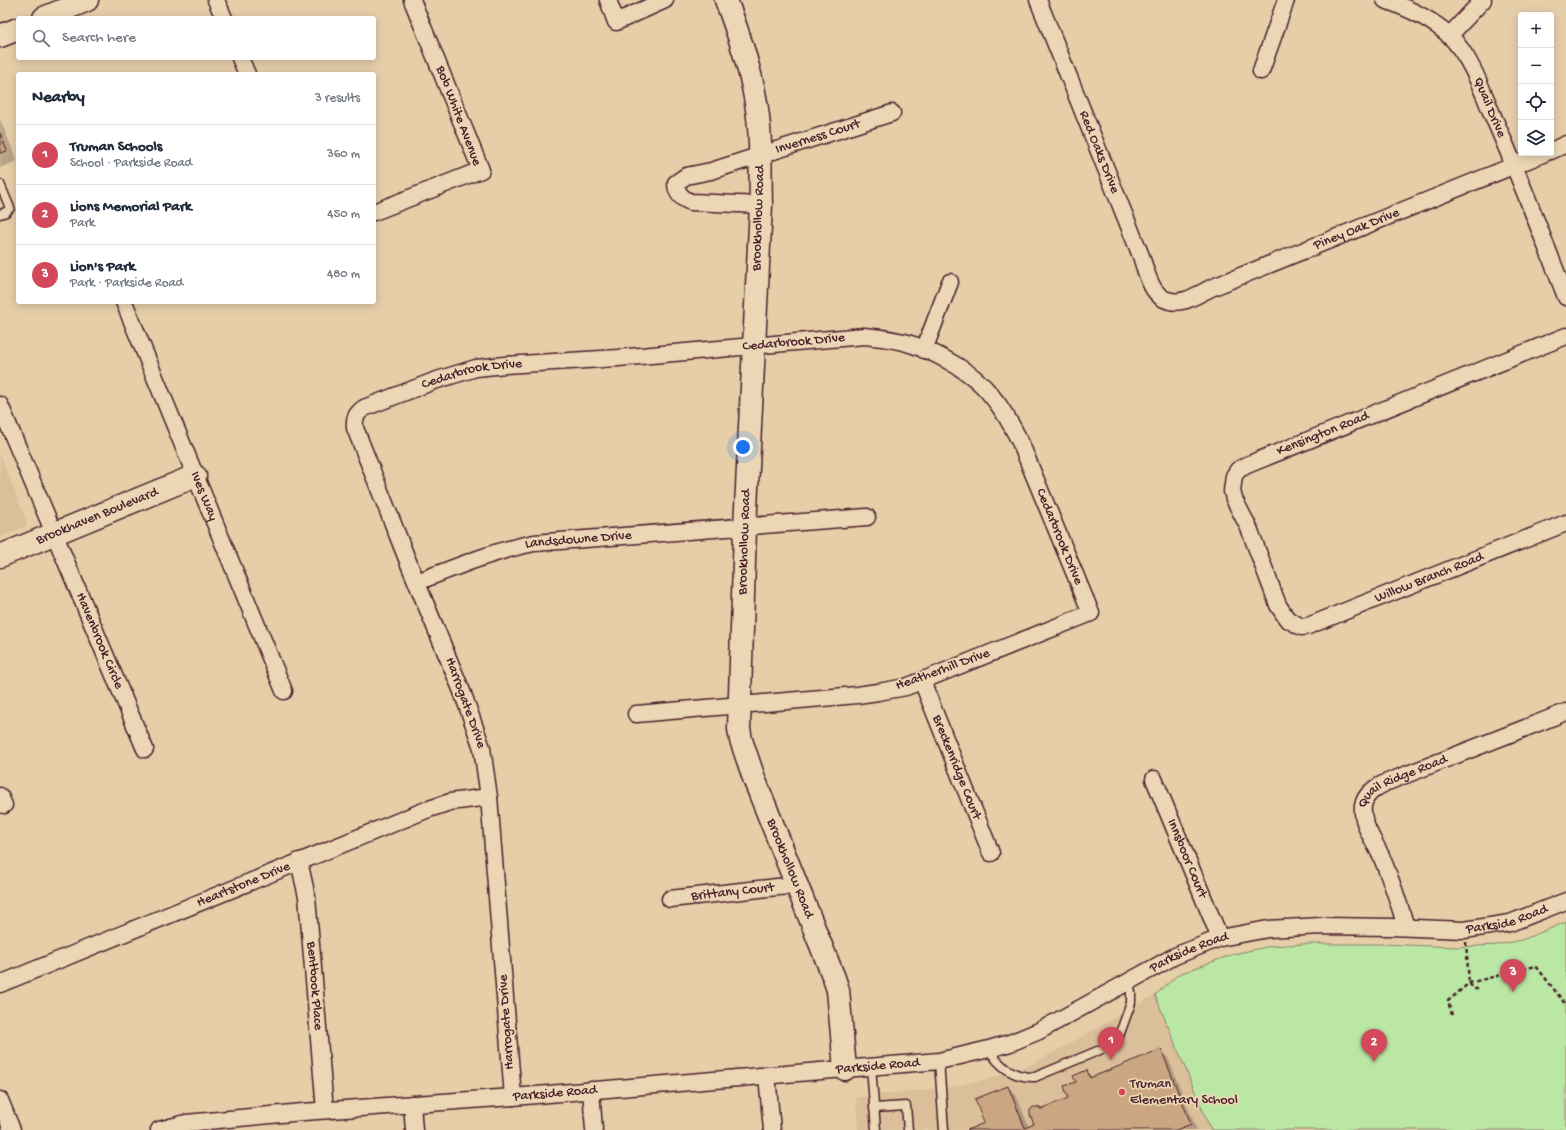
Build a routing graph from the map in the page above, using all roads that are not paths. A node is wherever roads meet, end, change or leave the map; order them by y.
1 (87, 0) edge
2 (216, 0) edge
3 (412, 0) edge
4 (608, 0) edge
5 (665, 0) edge
6 (726, 0) edge
7 (1038, 0) edge
8 (1286, 0) edge
9 (1385, 0) edge
10 (1483, 0) edge
11 (49, 16) edge
12 (223, 16) edge
13 (16, 30) edge
14 (0, 36) edge
15 (1449, 36) junction
16 (241, 60) edge
17 (1261, 71) dead end
18 (246, 72) edge
19 (892, 113) dead end
20 (1566, 144) edge
21 (1554, 150) edge
22 (760, 156) junction
23 (1538, 156) edge
24 (1514, 166) junction
25 (0, 184) edge
26 (761, 205) junction
27 (376, 211) edge
28 (0, 214) edge
29 (950, 282) dead end
30 (1566, 297) edge
31 (1167, 300) joint
32 (125, 304) edge
33 (1566, 336) edge
34 (754, 346) junction
35 (924, 350) junction
36 (0, 405) edge
37 (354, 421) joint
38 (195, 476) junction
39 (867, 517) dead end
40 (1566, 523) edge
41 (745, 528) junction
42 (54, 534) junction
43 (0, 556) edge
44 (418, 582) junction
45 (1091, 613) joint
46 (1292, 622) joint
47 (922, 681) junction
48 (284, 691) dead end
49 (740, 705) junction
50 (1566, 712) edge
51 (636, 714) dead end
52 (145, 749) dead end
53 (1154, 779) dead end
54 (489, 797) junction
55 (991, 852) dead end
56 (299, 861) junction
57 (796, 886) junction
58 (670, 899) dead end
59 (1566, 901) edge
60 (1406, 927) junction
61 (1220, 938) junction
62 (1128, 982) junction
63 (0, 984) edge
64 (989, 1049) junction
65 (939, 1061) junction
66 (871, 1067) junction
67 (845, 1069) junction
68 (767, 1075) junction
69 (591, 1090) junction
70 (513, 1097) junction
71 (0, 1100) edge
72 (412, 1104) junction
73 (874, 1108) junction
74 (325, 1110) junction
75 (224, 1124) edge
76 (12, 1130) edge
77 (158, 1130) edge
78 (414, 1130) edge
79 (594, 1130) edge
80 (772, 1130) edge
81 (876, 1130) edge
82 (908, 1130) edge
83 (944, 1130) edge

1 - 11 street
2 - 12 street
3 - 27 street, Bob White Avenue
4 - 5 street
6 - 22 street, Brookhollow Road
7 - 31 street, Red Oaks Drive
8 - 17 street
9 - 15 street, Quail Drive
10 - 15 street
13 - 14 street
15 - 24 street, Quail Drive
16 - 18 street
19 - 22 street, Inverness Court
20 - 21 street
22 - 26 street, Brookhollow Road
22 - 26 street, Inverness Court
23 - 24 street, Piney Oak Drive
24 - 30 street, Quail Drive
24 - 31 street, Piney Oak Drive
25 - 28 lane
26 - 34 street, Brookhollow Road
29 - 35 street
32 - 38 street, Ives Way
33 - 46 street, Kensington Road
34 - 35 street, Cedarbrook Drive
34 - 37 street, Cedarbrook Drive
34 - 41 street, Brookhollow Road
35 - 45 street, Cedarbrook Drive
36 - 42 street, Havenbrook Circle
37 - 44 street, Harrogate Drive
38 - 42 street, Brookhaven Boulevard
38 - 48 street, Ives Way
39 - 41 street, Landsdowne Drive
40 - 46 street, Willow Branch Road
41 - 44 street, Landsdowne Drive
41 - 49 street, Brookhollow Road
42 - 43 street, Brookhaven Boulevard
42 - 52 street, Havenbrook Circle
44 - 54 street, Harrogate Drive
45 - 47 street, Heatherhill Drive
47 - 49 street, Heatherhill Drive
47 - 55 street, Breckenridge Court
49 - 51 street, Heatherhill Drive
49 - 57 street, Brookhollow Road
50 - 60 street, Quail Ridge Road
53 - 61 street, Innsboor Court
54 - 56 street, Heartstone Drive
54 - 70 street, Harrogate Drive
56 - 63 street, Heartstone Drive
56 - 74 street, Bentbook Place
57 - 58 street, Brittany Court
57 - 67 street, Brookhollow Road
59 - 60 street, Parkside Road
60 - 61 street, Parkside Road
61 - 62 street, Parkside Road
62 - 64 street, Parkside Road
62 - 64 lane
64 - 65 street, Parkside Road
65 - 66 street, Parkside Road
65 - 83 lane
66 - 67 street, Parkside Road
66 - 73 lane
67 - 68 street, Parkside Road
68 - 69 street, Parkside Road
68 - 80 street
69 - 70 street, Parkside Road
69 - 79 street
70 - 72 street, Parkside Road
71 - 76 street
72 - 74 street, Parkside Road
72 - 78 street
73 - 81 lane
73 - 82 lane
74 - 75 street, Parkside Road
75 - 77 street, Parkside Road

